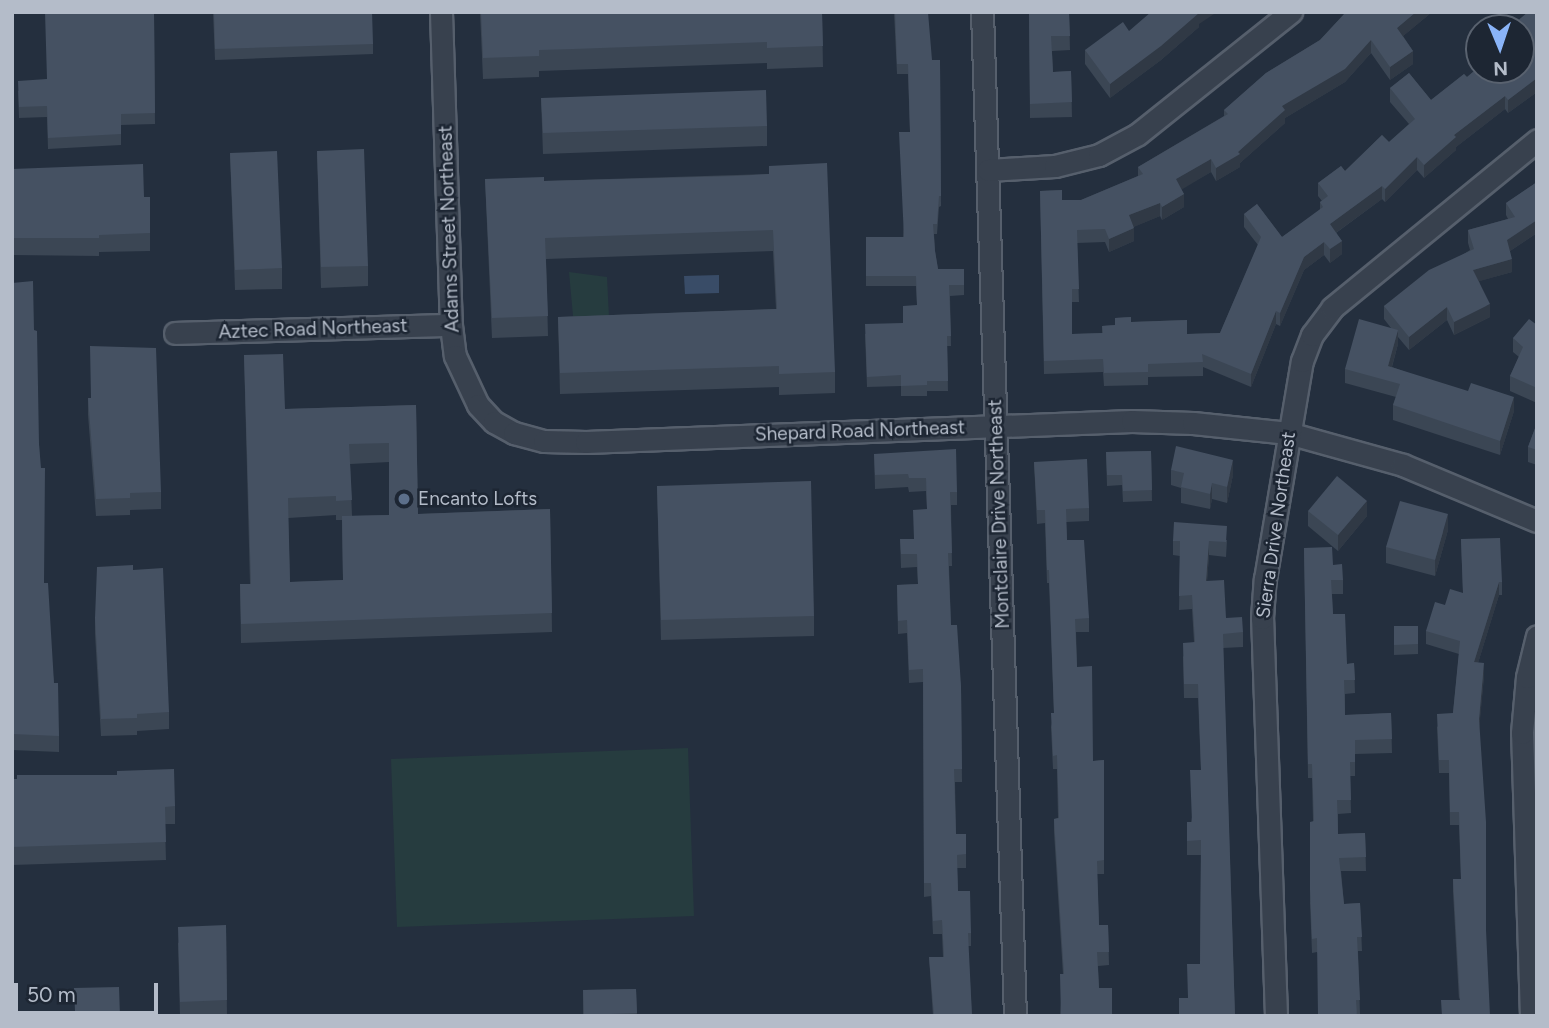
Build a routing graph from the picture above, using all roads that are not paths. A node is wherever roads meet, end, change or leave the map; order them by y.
1 (442, 12) edge
2 (982, 12) edge
3 (1291, 12) edge
4 (1537, 140) edge
5 (988, 170) junction
6 (452, 325) junction
7 (175, 333) dead end
8 (997, 426) junction
9 (1288, 433) junction
10 (586, 442) joint
11 (1537, 521) edge
12 (1537, 636) edge
13 (1015, 1016) edge
14 (1276, 1016) edge
15 (1531, 1016) edge

1 - 6 street, Adams Street Northeast
2 - 5 street, Montclaire Drive Northeast
3 - 5 street
4 - 9 street, Sierra Drive Northeast
5 - 8 street, Montclaire Drive Northeast
6 - 7 street, Aztec Road Northeast
6 - 10 street, Adams Street Northeast
8 - 9 street, Shepard Road Northeast
8 - 10 street, Shepard Road Northeast
8 - 13 street, Montclaire Drive Northeast
9 - 11 street, Shepard Road Northeast
9 - 14 street, Sierra Drive Northeast
12 - 15 street

